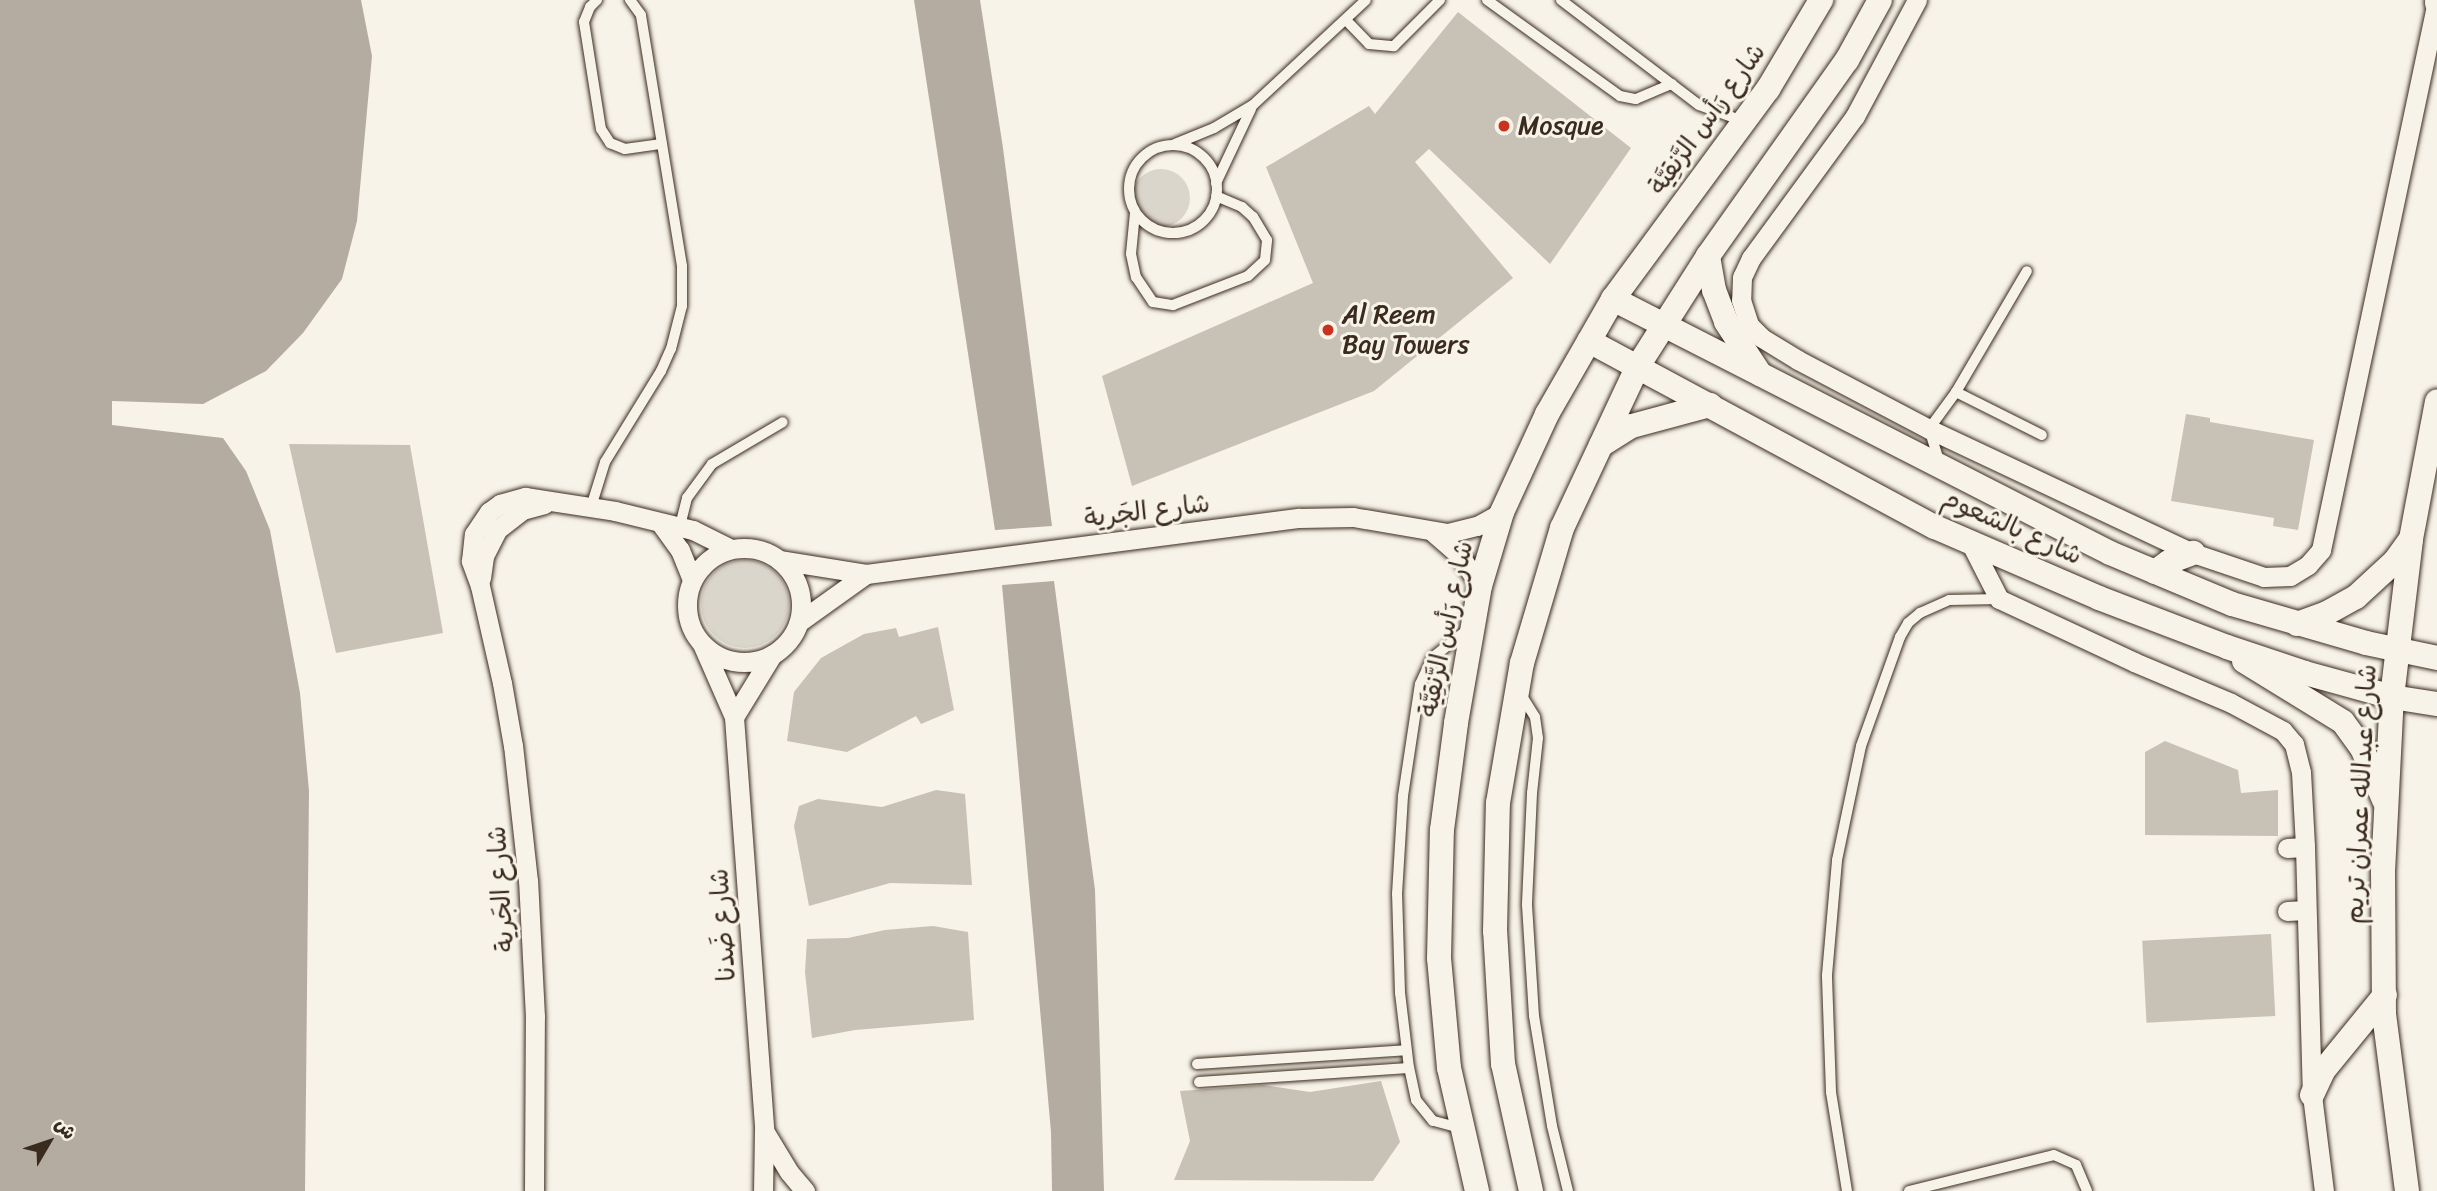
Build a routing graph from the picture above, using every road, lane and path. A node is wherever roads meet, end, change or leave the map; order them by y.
1 (597, 0) edge
2 (630, 0) edge
3 (1366, 0) edge
4 (1440, 0) edge
5 (1487, 0) edge
6 (1561, 0) edge
7 (1821, 0) edge
8 (1880, 0) edge
9 (1917, 0) edge
10 (2437, 2) edge
11 (1346, 20) junction
12 (1672, 84) junction
13 (1253, 105) junction
14 (1744, 121) junction
15 (662, 144) junction
16 (1172, 145) junction
17 (1216, 183) junction
18 (1216, 196) junction
19 (1135, 213) junction
20 (1708, 256) junction
21 (2027, 271) dead end
22 (1613, 299) junction
23 (1661, 325) junction
24 (1589, 341) junction
25 (1638, 366) junction
26 (1763, 378) junction
27 (1956, 392) junction
28 (2437, 401) edge
29 (1710, 405) junction
30 (783, 422) dead end
31 (1929, 429) junction
32 (2042, 435) dead end
33 (1601, 445) junction
34 (1941, 468) junction
35 (591, 507) junction
36 (1502, 512) junction
37 (670, 525) junction
38 (1434, 533) junction
39 (2411, 540) junction
40 (1970, 542) junction
41 (731, 549) junction
42 (2193, 553) junction
43 (779, 560) junction
44 (2155, 572) junction
45 (866, 574) junction
46 (692, 580) junction
47 (1480, 586) junction
48 (1999, 598) junction
49 (799, 622) junction
50 (2297, 625) junction
51 (1471, 628) junction
52 (702, 645) junction
53 (2227, 647) junction
54 (2398, 652) junction
55 (772, 655) junction
56 (2437, 658) edge
57 (1517, 690) junction
58 (2392, 696) junction
59 (2437, 704) edge
60 (734, 717) junction
61 (2387, 806) junction
62 (2385, 995) junction
63 (1406, 1050) junction
64 (1197, 1064) dead end
65 (1409, 1068) junction
66 (1199, 1083) dead end
67 (2312, 1095) junction
68 (1462, 1129) junction
69 (764, 1130) junction
70 (1475, 1189) edge
71 (534, 1191) edge
72 (763, 1191) edge
73 (805, 1191) edge
74 (1531, 1191) edge
75 (1568, 1191) edge
76 (1847, 1191) edge
77 (1909, 1191) edge
78 (2087, 1191) edge
79 (2325, 1191) edge
80 (2407, 1191) edge

1 - 15 lane
2 - 15 lane
3 - 11 lane
4 - 11 lane
5 - 12 lane
6 - 12 lane
7 - 14 street, شارع رَأس الرَّنقِيَّة
8 - 20 street
9 - 31 street
10 - 42 street
11 - 13 lane
12 - 14 lane
13 - 16 lane
13 - 17 lane
14 - 22 street, شارع رَأس الرَّنقِيَّة
15 - 35 lane
16 - 17 lane
16 - 19 lane
17 - 18 lane
18 - 19 lane
18 - 19 lane
20 - 23 street
20 - 26 street
21 - 27 lane
22 - 23 street, شارع بالشعوم
22 - 24 street, شارع رَأس الرَّنقِيَّة
23 - 25 street
23 - 26 street, شارع بالشعوم
24 - 25 street, شارع بالشعوم
24 - 36 street, شارع رَأس الرَّنقِيَّة
25 - 29 street, شارع بالشعوم
25 - 33 street
26 - 34 street, شارع بالشعوم
27 - 31 lane
27 - 32 lane
28 - 39 street, شارع عبدالله عمران تريم
29 - 33 street
29 - 40 street, شارع بالشعوم
30 - 37 lane
31 - 34 lane
31 - 42 street
33 - 57 street
34 - 44 street, شارع بالشعوم
35 - 37 street, شارع الجَرية
35 - 71 street, شارع الجَرية
36 - 38 street, شارع الجَرية
36 - 47 street, شارع رَأس الرَّنقِيَّة
37 - 41 street, شارع الجَرية
37 - 46 street
38 - 45 street, شارع الجَرية
38 - 47 street, شارع الجَرية
39 - 50 street
39 - 54 street, شارع عبدالله عمران تريم
40 - 48 street
40 - 53 street, شارع بالشعوم
41 - 43 street
41 - 46 street
42 - 44 street
43 - 45 street, شارع الجَرية
43 - 49 street
44 - 50 street, شارع بالشعوم
45 - 49 street, شارع الجَرية
46 - 52 street
47 - 51 street, شارع رَأس الرَّنقِيَّة
48 - 67 street
48 - 76 lane
49 - 55 street
50 - 54 street, شارع بالشعوم
51 - 63 lane
51 - 68 street, شارع رَأس الرَّنقِيَّة
52 - 55 street
52 - 60 street, شارع ضَدنا
53 - 58 street, شارع بالشعوم
53 - 61 street
54 - 56 street, شارع بالشعوم
54 - 58 street, شارع عبدالله عمران تريم
55 - 60 street
57 - 74 street
57 - 75 lane
58 - 59 street, شارع بالشعوم
58 - 61 street, شارع عبدالله عمران تريم
60 - 69 street, شارع ضَدنا
61 - 62 street, شارع عبدالله عمران تريم
62 - 67 street
62 - 80 street, شارع عبدالله عمران تريم
63 - 64 lane
63 - 65 lane
65 - 66 lane
65 - 68 lane
67 - 79 street
68 - 70 street, شارع رَأس الرَّنقِيَّة
69 - 72 street, شارع ضَدنا
69 - 73 street, شارع ضَدنا
77 - 78 lane

